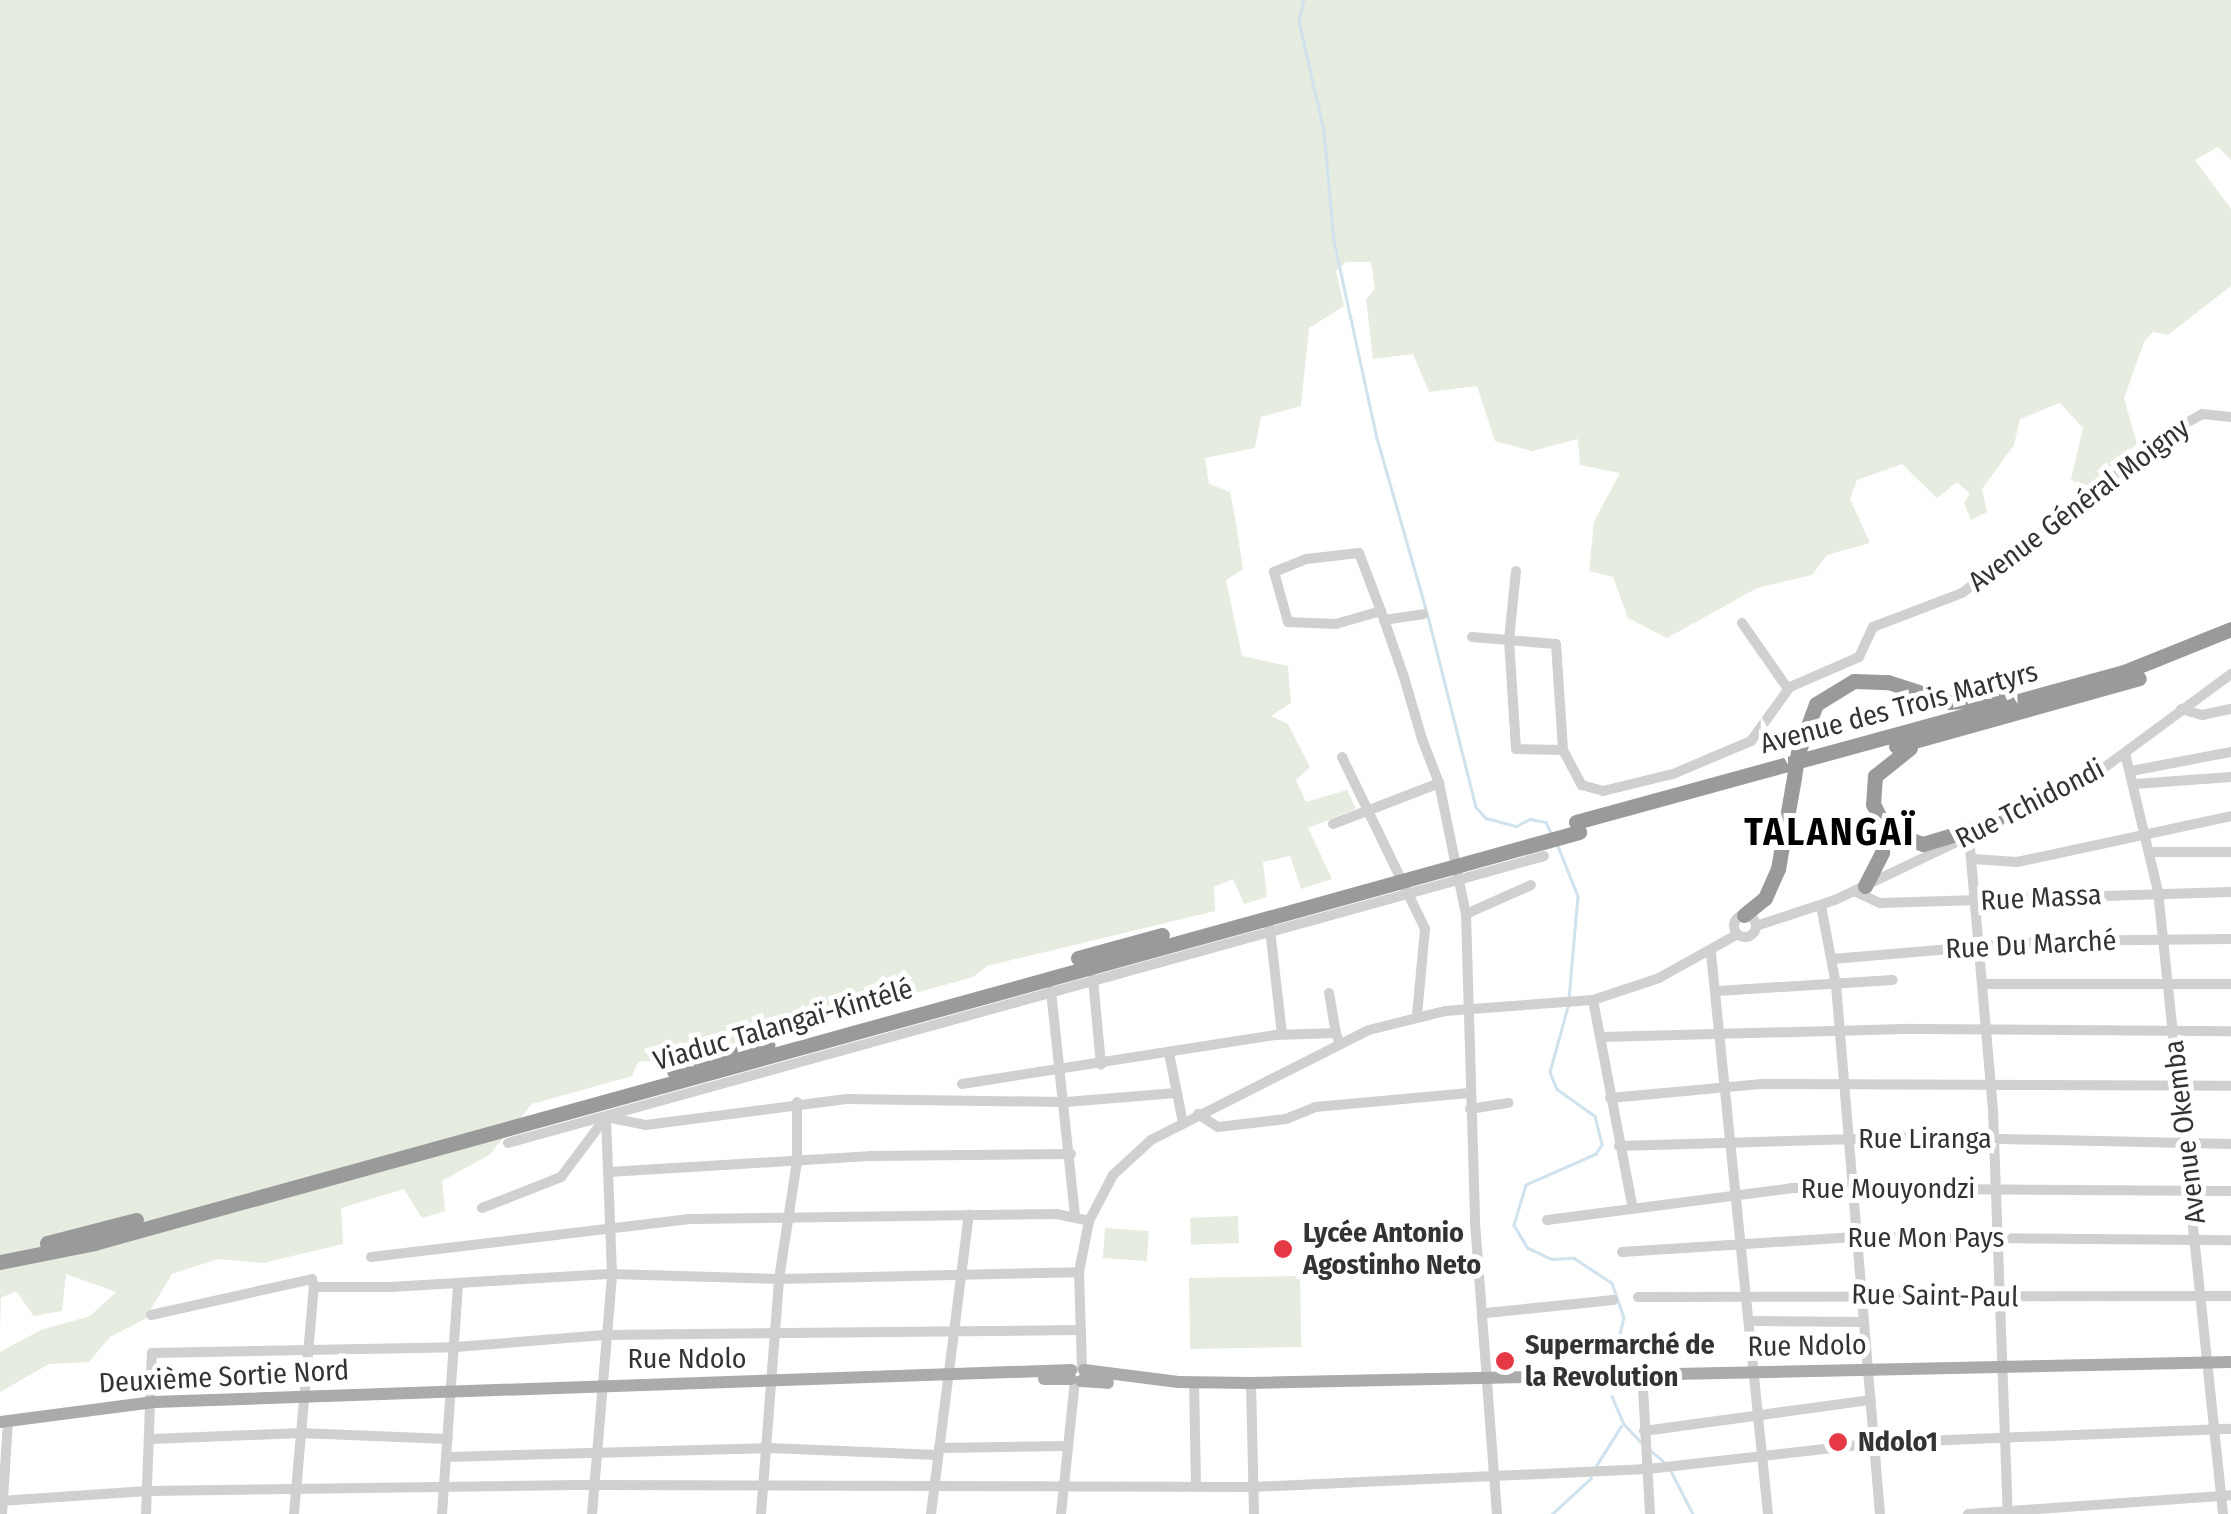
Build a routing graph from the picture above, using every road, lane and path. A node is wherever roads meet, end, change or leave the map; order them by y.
1 (2231, 417) edge
2 (1516, 570) dead end
3 (1424, 614) dead end
4 (1383, 616) junction
5 (1742, 624) dead end
6 (2231, 629) edge
7 (1472, 637) dead end
8 (1509, 640) junction
9 (2231, 640) edge
10 (2231, 674) edge
11 (2073, 685) junction
12 (1788, 689) junction
13 (2181, 709) junction
14 (2231, 709) edge
15 (1950, 733) junction
16 (1563, 750) junction
17 (2231, 752) edge
18 (2125, 753) junction
19 (1342, 757) dead end
20 (2131, 770) junction
21 (2231, 776) edge
22 (1439, 783) junction
23 (2135, 784) junction
24 (1371, 806) junction
25 (2231, 816) edge
26 (1996, 822) junction
27 (1333, 824) dead end
28 (1882, 826) junction
29 (1577, 827) junction
30 (2148, 834) junction
31 (1969, 836) junction
32 (2151, 852) junction
33 (2231, 852) edge
34 (1544, 856) dead end
35 (1973, 859) junction
36 (1460, 878) junction
37 (1531, 885) dead end
38 (1859, 889) junction
39 (1407, 891) junction
40 (2158, 891) junction
41 (2231, 892) edge
42 (1976, 901) junction
43 (1821, 906) junction
44 (1466, 914) junction
45 (1750, 920) junction
46 (1270, 929) junction
47 (1738, 934) junction
48 (2162, 938) junction
49 (2231, 939) edge
50 (1980, 946) junction
51 (1711, 953) junction
52 (1832, 959) junction
53 (1094, 979) junction
54 (1893, 980) dead end
55 (2166, 983) junction
56 (1982, 984) junction
57 (2231, 984) edge
58 (1836, 985) junction
59 (1051, 991) junction
60 (1718, 991) junction
61 (1329, 993) dead end
62 (1593, 1000) junction
63 (1469, 1008) junction
64 (1418, 1016) junction
65 (1986, 1029) junction
66 (2172, 1029) junction
67 (2231, 1030) edge
68 (1841, 1032) junction
69 (1282, 1034) junction
70 (1338, 1038) junction
71 (1602, 1038) junction
72 (1722, 1039) junction
73 (1169, 1053) junction
74 (1102, 1065) junction
75 (1064, 1072) junction
76 (962, 1084) dead end
77 (1843, 1084) junction
78 (2179, 1084) junction
79 (1991, 1085) junction
80 (2231, 1086) edge
81 (1726, 1088) junction
82 (1176, 1094) junction
83 (1469, 1094) junction
84 (1610, 1098) junction
85 (797, 1102) junction
86 (1066, 1102) junction
87 (1509, 1103) dead end
88 (1470, 1108) junction
89 (1198, 1114) junction
90 (606, 1117) junction
91 (1183, 1123) junction
92 (1994, 1138) junction
93 (1846, 1139) junction
94 (1731, 1141) junction
95 (508, 1143) dead end
96 (2187, 1144) junction
97 (2231, 1144) edge
98 (1619, 1146) junction
99 (1071, 1154) junction
100 (797, 1162) junction
101 (608, 1172) junction
102 (1852, 1187) junction
103 (1996, 1188) junction
104 (2231, 1190) edge
105 (1736, 1192) junction
106 (2193, 1192) junction
107 (1632, 1205) junction
108 (482, 1208) dead end
109 (969, 1214) junction
110 (787, 1215) junction
111 (1075, 1217) junction
112 (1547, 1220) dead end
113 (1089, 1221) junction
114 (612, 1224) junction
115 (1856, 1237) junction
116 (2000, 1238) junction
117 (2198, 1240) junction
118 (2231, 1240) edge
119 (1743, 1242) junction
120 (0, 1252) edge
121 (1622, 1252) dead end
122 (371, 1257) dead end
123 (0, 1262) edge
124 (960, 1271) junction
125 (1079, 1272) junction
126 (612, 1274) junction
127 (780, 1279) junction
128 (458, 1286) junction
129 (314, 1287) junction
130 (1749, 1293) junction
131 (1860, 1295) junction
132 (2204, 1296) junction
133 (2231, 1296) edge
134 (1638, 1297) dead end
135 (2002, 1297) junction
136 (1613, 1300) dead end
137 (1486, 1314) junction
138 (151, 1315) dead end
139 (1750, 1321) junction
140 (1863, 1322) junction
141 (952, 1330) junction
142 (1076, 1330) junction
143 (605, 1335) junction
144 (777, 1335) junction
145 (456, 1347) junction
146 (310, 1350) junction
147 (2209, 1362) junction
148 (2231, 1362) edge
149 (2005, 1367) junction
150 (1870, 1370) junction
151 (1642, 1372) junction
152 (1753, 1372) junction
153 (1076, 1374) junction
154 (946, 1377) junction
155 (1488, 1377) junction
156 (1194, 1382) junction
157 (1250, 1382) junction
158 (604, 1384) junction
159 (775, 1384) junction
160 (452, 1393) junction
161 (307, 1395) junction
162 (1871, 1400) junction
163 (154, 1402) junction
164 (1756, 1413) junction
165 (4, 1421) edge
166 (2214, 1429) junction
167 (2231, 1429) edge
168 (1644, 1431) junction
169 (300, 1433) junction
170 (152, 1439) junction
171 (448, 1439) junction
172 (2007, 1439) junction
173 (1875, 1443) junction
174 (1068, 1446) junction
175 (769, 1448) junction
176 (938, 1452) junction
177 (1763, 1454) junction
178 (598, 1455) junction
179 (448, 1457) junction
180 (1648, 1469) junction
181 (1495, 1475) junction
182 (765, 1484) junction
183 (595, 1485) junction
184 (934, 1486) junction
185 (1196, 1486) junction
186 (1252, 1487) junction
187 (1064, 1488) junction
188 (295, 1490) junction
189 (444, 1491) junction
190 (148, 1492) junction
191 (2226, 1496) edge
192 (1, 1506) edge
193 (2008, 1513) edge
194 (146, 1514) edge
195 (294, 1514) edge
196 (442, 1514) edge
197 (592, 1514) edge
198 (761, 1514) edge
199 (931, 1514) edge
200 (1052, 1514) edge
201 (1061, 1514) edge
202 (1254, 1514) edge
203 (1497, 1514) edge
204 (1650, 1514) edge
205 (1768, 1514) edge
206 (1880, 1514) edge
207 (1968, 1514) edge
208 (2223, 1514) edge

1 - 12 street, Avenue Général Moigny
2 - 8 street
3 - 4 street
4 - 4 street
4 - 22 street
5 - 12 street
6 - 11 highway, Avenue des Trois Martyrs
7 - 8 street
8 - 16 street
8 - 16 street
9 - 15 highway, Avenue des Trois Martyrs
10 - 13 street, Rue Tchidondi
11 - 29 highway, Avenue des Trois Martyrs
11 - 45 highway, bridge
12 - 16 street
13 - 14 street
13 - 18 street, Rue Tchidondi
15 - 28 highway
15 - 29 highway, Avenue des Trois Martyrs
17 - 20 street
18 - 20 street, Avenue Okemba
18 - 26 street, Rue Tchidondi
19 - 24 street
20 - 23 street, Avenue Okemba
21 - 23 street
22 - 24 street
22 - 36 street
23 - 30 street, Avenue Okemba
24 - 27 street
24 - 39 street
25 - 30 street
26 - 28 highway
26 - 31 street, Rue Tchidondi
28 - 38 highway
29 - 120 highway, Viaduc Talangaï-Kintélé, bridge
29 - 123 highway, Viaduc Talangaï-Kintélé, bridge
30 - 32 street, Avenue Okemba
30 - 35 street
31 - 35 street
31 - 38 street, Rue Tchidondi
32 - 33 street
32 - 40 street, Avenue Okemba
34 - 36 street
35 - 42 street
36 - 39 street
36 - 44 street
37 - 44 street
38 - 42 street, Rue Massa
38 - 43 street, Rue Tchidondi
39 - 46 street
39 - 64 street
40 - 41 street, Rue Massa
40 - 42 street, Rue Massa
40 - 48 street, Avenue Okemba
42 - 50 street
43 - 45 street, Rue Tchidondi
43 - 52 street
44 - 63 street
45 - 47 street
45 - 47 street
46 - 53 street
46 - 69 street
47 - 51 street
48 - 49 street, Rue Du Marché
48 - 50 street, Rue Du Marché
48 - 55 street, Avenue Okemba
50 - 52 street, Rue Du Marché
50 - 56 street
51 - 60 street
51 - 62 street
52 - 58 street
53 - 59 street
53 - 74 street
54 - 58 street
55 - 56 street
55 - 57 street
55 - 66 street, Avenue Okemba
56 - 65 street
58 - 60 street
58 - 68 street
59 - 75 street
59 - 90 street
60 - 72 street
61 - 70 street
62 - 63 street
62 - 71 street
63 - 64 street
63 - 83 street
64 - 70 street
65 - 66 street
65 - 68 street
65 - 79 street
66 - 67 street
66 - 78 street, Avenue Okemba
68 - 72 street
68 - 77 street
69 - 70 street
69 - 73 street
70 - 89 street
71 - 72 street
71 - 84 street
72 - 81 street
73 - 74 street
73 - 82 street
74 - 75 street
75 - 76 street
75 - 86 street
77 - 79 street
77 - 81 street
77 - 93 street
78 - 79 street
78 - 80 street
78 - 96 street, Avenue Okemba
79 - 92 street
81 - 84 street
81 - 94 street
82 - 86 street
82 - 91 street
83 - 88 street
83 - 89 street
84 - 98 street
85 - 86 street
85 - 90 street
85 - 100 street
86 - 99 street
87 - 88 street
88 - 137 street
89 - 91 street
90 - 95 street
90 - 101 street
90 - 108 street
91 - 113 street
92 - 93 street, Rue Liranga
92 - 96 street, Rue Liranga
92 - 103 street
93 - 94 street, Rue Liranga
93 - 102 street
94 - 98 street, Rue Liranga
94 - 105 street
96 - 97 street, Rue Liranga
96 - 106 street, Avenue Okemba
98 - 107 street
99 - 100 street
99 - 111 street
100 - 101 street
100 - 110 street
101 - 114 street
102 - 103 street, Rue Mouyondzi
102 - 105 street, Rue Mouyondzi
102 - 115 street
103 - 106 street, Rue Mouyondzi
103 - 116 street
104 - 106 street, Rue Mouyondzi
105 - 107 street, Rue Mouyondzi
105 - 119 street
106 - 117 street, Avenue Okemba
107 - 112 street, Rue Mouyondzi
109 - 110 street
109 - 111 street
109 - 124 street
110 - 114 street
110 - 127 street
111 - 113 street
113 - 125 street
114 - 122 street
114 - 126 street
115 - 116 street, Rue Mon Pays
115 - 119 street, Rue Mon Pays
115 - 131 street
116 - 117 street, Rue Mon Pays
116 - 135 street
117 - 118 street, Rue Mon Pays
117 - 132 street, Avenue Okemba
119 - 121 street, Rue Mon Pays
119 - 130 street
124 - 125 street
124 - 127 street
124 - 141 street
125 - 142 street
126 - 127 street
126 - 128 street
126 - 143 street
127 - 144 street
128 - 129 street
128 - 145 street
129 - 138 street
129 - 146 street
130 - 131 street, Rue Saint-Paul
130 - 134 street, Rue Saint-Paul
130 - 139 street
131 - 135 street, Rue Saint-Paul
131 - 140 street
132 - 133 street, Rue Saint-Paul
132 - 135 street, Rue Saint-Paul
132 - 147 street, Avenue Okemba
135 - 149 street
136 - 137 street
137 - 155 street
139 - 140 street
139 - 152 street
140 - 150 street
141 - 142 street
141 - 144 street
141 - 154 street
142 - 153 street
143 - 144 street
143 - 145 street
143 - 158 street
144 - 159 street
145 - 146 street
145 - 160 street
146 - 161 street
146 - 163 street
147 - 148 main road, Rue Ndolo
147 - 149 main road, Rue Ndolo
147 - 166 street, Avenue Okemba
149 - 150 main road, Rue Ndolo
149 - 172 street
150 - 152 main road, Rue Ndolo
150 - 162 street
151 - 152 main road, Rue Ndolo
151 - 155 main road, Rue Ndolo
151 - 168 street
152 - 164 street
153 - 154 main road
153 - 156 main road, Rue Ndolo
153 - 174 street
154 - 159 main road, Rue Ndolo
154 - 176 street
155 - 157 main road, Rue Ndolo
155 - 181 street
156 - 157 main road, Rue Ndolo
156 - 185 street
157 - 186 street
158 - 159 main road, Rue Ndolo
158 - 160 main road, Rue Ndolo
158 - 178 street
159 - 175 street
160 - 161 main road, Deuxième Sortie Nord
160 - 171 street
161 - 163 main road, Deuxième Sortie Nord
161 - 169 street
162 - 164 street
162 - 173 street
163 - 165 main road, Deuxième Sortie Nord
163 - 170 street
164 - 168 street
164 - 177 street
165 - 192 street
166 - 167 street
166 - 172 street
166 - 191 street, Avenue Okemba
168 - 180 street
169 - 170 street
169 - 171 street
169 - 188 street
170 - 190 street
171 - 179 street
172 - 173 street
172 - 193 street
173 - 177 street
173 - 206 street
174 - 176 street
174 - 187 street
175 - 176 street
175 - 178 street
175 - 182 street
176 - 184 street
177 - 180 street
177 - 205 street
178 - 179 street
178 - 183 street
179 - 189 street
180 - 181 street
180 - 204 street
181 - 186 street
181 - 203 street
182 - 183 street
182 - 184 street
182 - 198 street
183 - 189 street
183 - 197 street
184 - 187 street
184 - 199 street
185 - 186 street
185 - 187 street
186 - 202 street
187 - 201 street
188 - 189 street
188 - 190 street
188 - 195 street
189 - 196 street
190 - 192 street
190 - 194 street
191 - 193 street
191 - 208 street, Avenue Okemba
193 - 207 street
200 - 201 street

